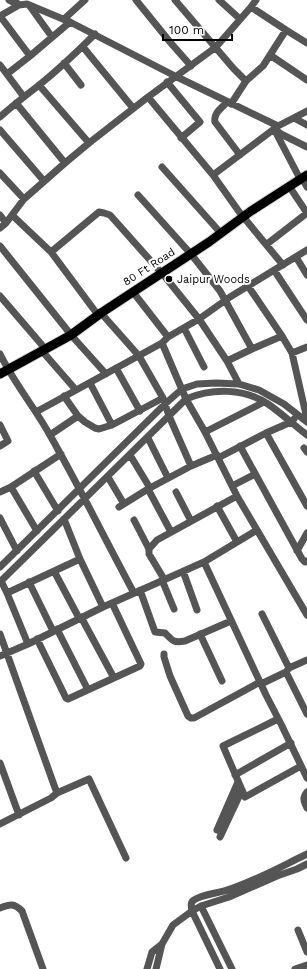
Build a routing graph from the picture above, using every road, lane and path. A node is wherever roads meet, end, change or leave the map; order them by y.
1 (9, 0) edge
2 (85, 0) edge
3 (136, 0) edge
4 (175, 0) edge
5 (219, 0) edge
6 (256, 0) edge
7 (17, 2) edge
8 (29, 2) edge
9 (251, 7) junction
10 (0, 16) edge
11 (240, 19) junction
12 (67, 20) junction
13 (286, 30) junction
14 (95, 34) junction
15 (52, 37) junction
16 (307, 43) edge
17 (83, 47) junction
18 (216, 47) junction
19 (270, 55) junction
20 (30, 56) junction
21 (64, 63) junction
22 (0, 65) edge
23 (191, 66) junction
24 (7, 74) junction
25 (175, 76) junction
26 (307, 80) edge
27 (246, 81) junction
28 (167, 82) junction
29 (81, 84) dead end
30 (39, 85) junction
31 (24, 97) junction
32 (148, 97) junction
33 (16, 103) junction
34 (229, 103) junction
35 (133, 108) junction
36 (307, 111) edge
37 (0, 117) edge
38 (294, 118) junction
39 (307, 125) edge
40 (275, 128) junction
41 (0, 130) edge
42 (181, 138) junction
43 (89, 143) junction
44 (307, 147) edge
45 (240, 155) junction
46 (65, 163) junction
47 (162, 167) dead end
48 (307, 169) edge
49 (0, 173) edge
50 (213, 175) junction
51 (302, 176) edge
52 (44, 181) junction
53 (289, 186) junction
54 (307, 187) edge
55 (138, 195) dead end
56 (24, 199) junction
57 (307, 213) edge
58 (242, 214) junction
59 (0, 215) edge
60 (12, 215) junction
61 (3, 226) edge
62 (218, 230) junction
63 (267, 244) junction
64 (0, 246) edge
65 (307, 250) edge
66 (51, 252) junction
67 (189, 252) junction
68 (296, 257) junction
69 (283, 265) junction
70 (274, 270) junction
71 (160, 271) junction
72 (307, 275) edge
73 (248, 286) junction
74 (133, 292) junction
75 (0, 296) edge
76 (225, 300) junction
77 (98, 312) junction
78 (199, 319) junction
79 (307, 320) edge
80 (184, 328) junction
81 (69, 333) junction
82 (282, 336) junction
83 (168, 337) junction
84 (162, 343) junction
85 (307, 347) edge
86 (42, 348) junction
87 (252, 349) junction
88 (292, 353) junction
89 (0, 354) edge
90 (139, 356) junction
91 (227, 361) junction
92 (204, 367) dead end
93 (116, 368) junction
94 (4, 369) edge
95 (106, 374) junction
96 (90, 383) junction
97 (240, 384) junction
98 (182, 389) junction
99 (76, 390) junction
100 (64, 396) junction
101 (305, 398) edge
102 (186, 399) junction
103 (164, 401) junction
104 (264, 402) junction
105 (140, 411) junction
106 (36, 412) junction
107 (297, 414) junction
108 (78, 416) junction
109 (170, 416) junction
110 (307, 419) edge
111 (291, 422) junction
112 (307, 422) edge
113 (0, 425) edge
114 (112, 425) junction
115 (205, 432) junction
116 (266, 433) junction
117 (50, 435) junction
118 (307, 435) edge
119 (148, 438) junction
120 (0, 446) edge
121 (240, 446) junction
122 (61, 454) junction
123 (130, 455) junction
124 (217, 456) junction
125 (191, 466) junction
126 (34, 471) junction
127 (255, 474) junction
128 (108, 477) junction
129 (168, 478) junction
130 (232, 486) junction
131 (11, 487) junction
132 (80, 489) junction
133 (149, 489) junction
134 (0, 492) edge
135 (176, 492) dead end
136 (237, 496) junction
137 (85, 499) junction
138 (217, 506) junction
139 (307, 506) edge
140 (58, 511) junction
141 (0, 518) edge
142 (64, 519) junction
143 (134, 520) dead end
144 (190, 521) junction
145 (257, 530) junction
146 (37, 531) junction
147 (171, 532) junction
148 (307, 533) edge
149 (237, 542) junction
150 (149, 549) junction
151 (17, 551) junction
152 (297, 551) junction
153 (80, 559) junction
154 (307, 561) edge
155 (204, 562) junction
156 (0, 567) edge
157 (54, 571) junction
158 (183, 571) junction
159 (163, 580) junction
160 (0, 581) edge
161 (29, 582) junction
162 (137, 592) junction
163 (7, 593) junction
164 (112, 603) junction
165 (103, 607) junction
166 (174, 609) dead end
167 (197, 610) dead end
168 (262, 614) dead end
169 (307, 615) edge
170 (80, 618) junction
171 (232, 621) junction
172 (55, 630) junction
173 (0, 634) edge
174 (200, 634) junction
175 (37, 639) junction
176 (28, 644) junction
177 (164, 654) dead end
178 (3, 655) edge
179 (307, 660) edge
180 (288, 670) junction
181 (114, 678) junction
182 (222, 681) dead end
183 (261, 683) junction
184 (88, 690) junction
185 (307, 714) edge
186 (278, 719) junction
187 (291, 743) junction
188 (0, 764) edge
189 (301, 766) junction
190 (307, 778) edge
191 (237, 779) junction
192 (242, 790) junction
193 (307, 792) edge
194 (56, 793) junction
195 (307, 808) edge
196 (19, 815) junction
197 (0, 824) edge
198 (217, 830) dead end
199 (220, 837) dead end
200 (307, 854) edge
201 (126, 858) dead end
202 (307, 864) edge
203 (201, 906) junction
204 (0, 908) edge
205 (192, 911) junction
206 (298, 930) dead end
207 (162, 944) junction
208 (307, 952) edge
209 (307, 965) edge
210 (43, 969) edge
211 (147, 969) edge
212 (156, 969) edge
213 (220, 969) edge
214 (232, 969) edge
215 (295, 969) edge

1 - 7 street
2 - 12 street
3 - 23 street
4 - 18 street
5 - 11 street
6 - 9 street
7 - 8 street
7 - 10 street
8 - 12 street
8 - 15 street
9 - 11 street
9 - 13 street
10 - 20 street
11 - 18 street
12 - 14 street
12 - 15 street
13 - 16 street
13 - 19 street
14 - 17 street
14 - 25 street
15 - 20 street
17 - 21 street
17 - 35 street
18 - 23 street
18 - 27 street
19 - 26 street
19 - 27 street
20 - 24 street
21 - 29 street
21 - 30 street
22 - 24 street
23 - 25 street
24 - 31 street
25 - 28 street
25 - 34 street
27 - 34 street
28 - 32 street
28 - 42 street
30 - 31 street
30 - 43 street
31 - 33 street
32 - 35 street
32 - 42 street
33 - 37 street
33 - 46 street
34 - 40 street
34 - 45 street
35 - 43 street
36 - 38 street
38 - 39 street
38 - 40 street
40 - 44 street
40 - 45 street
40 - 51 street
41 - 52 street
42 - 50 street
43 - 46 street
45 - 50 street
46 - 52 street
47 - 62 street
48 - 51 main road, 80 Ft Road
49 - 56 street
50 - 58 street
51 - 53 main road, 80 Ft Road
51 - 54 street
51 - 58 main road, 80 Ft Road
52 - 56 street
53 - 57 street
53 - 58 main road, 80 Ft Road
55 - 67 street
56 - 60 street
57 - 63 street
58 - 62 main road, 80 Ft Road
58 - 63 street
58 - 67 main road, 80 Ft Road
59 - 61 street
60 - 61 street
60 - 66 street
62 - 67 main road, 80 Ft Road
63 - 69 street
64 - 81 street
65 - 68 street
66 - 71 street
66 - 77 street
67 - 71 main road, 80 Ft Road
67 - 76 street
68 - 69 street
68 - 72 street
69 - 70 street
70 - 73 street
70 - 79 street
71 - 74 main road, 80 Ft Road
71 - 77 main road, 80 Ft Road
71 - 78 street
73 - 76 street
73 - 82 street
74 - 77 main road, 80 Ft Road
74 - 83 street
75 - 86 street
76 - 78 street
76 - 87 street
77 - 81 main road, 80 Ft Road
77 - 90 street
78 - 80 street
78 - 91 street
80 - 83 street
80 - 92 street
81 - 86 main road, 80 Ft Road
81 - 95 street
82 - 87 street
82 - 88 street
83 - 84 street
84 - 90 street
84 - 98 street
85 - 88 street
86 - 94 main road, 80 Ft Road
86 - 99 street
87 - 91 street
88 - 101 street
89 - 94 street
90 - 93 street
90 - 103 street
91 - 97 street
93 - 95 street
93 - 105 street
94 - 106 street
95 - 96 street
96 - 99 street
96 - 114 street
97 - 98 street
97 - 107 street
98 - 102 street
98 - 103 street
99 - 100 street
100 - 106 street
100 - 108 street
101 - 110 street
102 - 104 street
102 - 109 street
102 - 115 street
103 - 105 street
103 - 109 street
103 - 132 street
104 - 111 street
104 - 115 street
105 - 114 street
106 - 117 street
107 - 111 street
107 - 112 street
108 - 114 street
108 - 117 street
109 - 119 street
109 - 125 street
111 - 116 street
111 - 118 street
113 - 120 street
115 - 124 street
116 - 121 street
116 - 139 street
117 - 122 street
119 - 123 street
119 - 129 street
121 - 124 street
121 - 127 street
122 - 126 street
122 - 132 street
123 - 128 street
123 - 133 street
124 - 125 street
124 - 130 street
125 - 129 street
126 - 131 street
126 - 140 street
127 - 130 street
127 - 152 street
128 - 133 street
128 - 137 street
129 - 133 street
130 - 136 street
131 - 134 street
131 - 146 street
132 - 137 street
132 - 140 street
133 - 147 street
135 - 144 street
136 - 138 street
136 - 145 street
137 - 142 street
137 - 162 street
138 - 144 street
138 - 149 street
140 - 146 street
141 - 151 street
142 - 153 street
142 - 160 street
143 - 150 street
144 - 147 street
145 - 149 street
145 - 169 street
146 - 151 street
147 - 150 street
148 - 152 street
149 - 155 street
150 - 159 street
151 - 156 street
152 - 154 street
153 - 157 street
153 - 165 street
155 - 158 street
155 - 171 street
157 - 161 street
157 - 170 street
158 - 159 street
158 - 167 street
159 - 162 street
159 - 166 street
160 - 163 street
161 - 163 street
161 - 172 street
162 - 164 street
162 - 174 street
163 - 176 street
164 - 165 street
164 - 181 street
165 - 170 street
168 - 180 street
170 - 172 street
170 - 181 street
171 - 174 street
171 - 183 street
172 - 175 street
172 - 184 street
173 - 178 street
174 - 182 street
175 - 176 street
175 - 184 street
176 - 178 street
177 - 183 street
178 - 194 street
179 - 180 street
180 - 183 street
180 - 185 street
181 - 184 street
183 - 186 street
186 - 187 street
186 - 191 street
187 - 189 street
187 - 191 street
188 - 196 street
189 - 190 street
189 - 192 street
191 - 192 street
191 - 198 street
192 - 199 street
193 - 195 street
194 - 196 street
194 - 201 street
196 - 197 street
200 - 205 street
202 - 203 street
203 - 205 street
203 - 214 street
204 - 210 street
205 - 207 street
205 - 213 street
206 - 208 street
207 - 211 street
207 - 212 street
209 - 215 street

